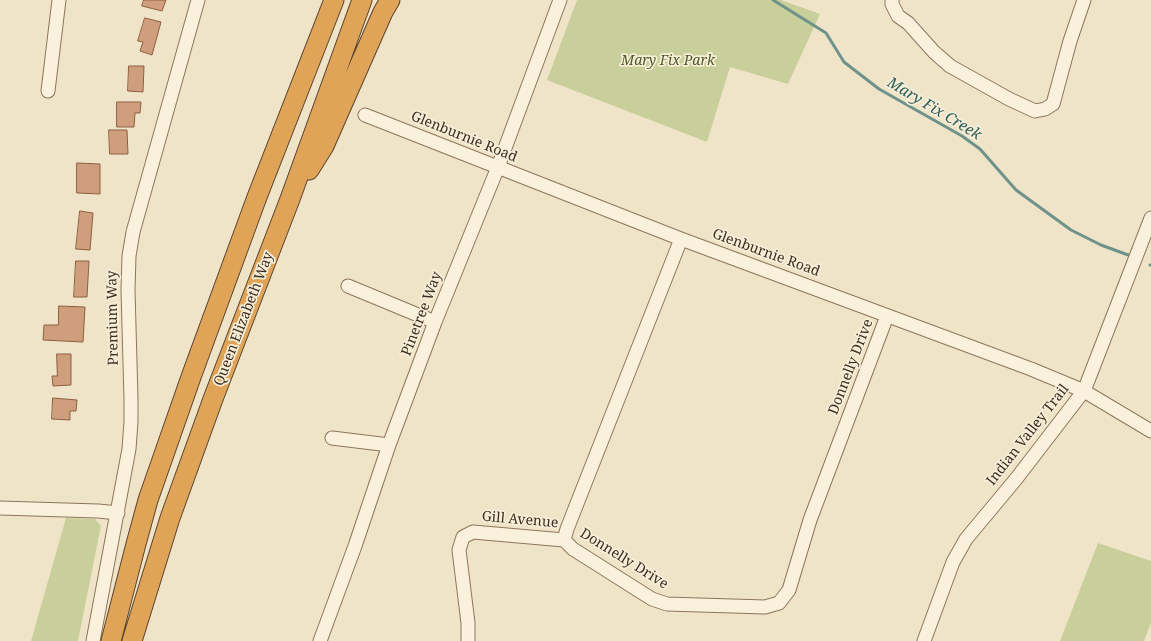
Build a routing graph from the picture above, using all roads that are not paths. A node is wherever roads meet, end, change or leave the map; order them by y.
1 (59, 0) edge
2 (198, 0) edge
3 (362, 0) edge
4 (390, 0) edge
5 (560, 0) edge
6 (892, 0) edge
7 (1084, 0) edge
8 (332, 4) edge
9 (48, 91) dead end
10 (366, 115) dead end
11 (498, 167) junction
12 (290, 200) junction
13 (1151, 218) edge
14 (681, 239) junction
15 (348, 286) dead end
16 (888, 316) junction
17 (435, 322) junction
18 (1084, 390) junction
19 (1151, 431) edge
20 (332, 438) dead end
21 (389, 445) junction
22 (0, 508) edge
23 (118, 513) junction
24 (564, 540) junction
25 (93, 641) edge
26 (111, 641) edge
27 (132, 641) edge
28 (320, 641) edge
29 (468, 641) edge
30 (924, 641) edge

1 - 9 street
2 - 23 street, Premium Way
3 - 12 highway, Queen Elizabeth Way
4 - 12 highway
5 - 11 street, Pinetree Way
6 - 7 street
8 - 26 highway, Queen Elizabeth Way
10 - 11 street, Glenburnie Road
11 - 14 street, Glenburnie Road
11 - 17 street, Pinetree Way
12 - 27 highway, Queen Elizabeth Way
13 - 18 street, Indian Valley Trail
14 - 16 street, Glenburnie Road
14 - 24 street, Donnelly Drive
15 - 17 street
16 - 18 street, Glenburnie Road
16 - 24 street, Donnelly Drive
17 - 21 street, Pinetree Way
18 - 19 street, Glenburnie Road
18 - 30 street, Indian Valley Trail
20 - 21 street
21 - 28 street, Pinetree Way
22 - 23 street
23 - 25 street, Premium Way
24 - 29 street, Gill Avenue

